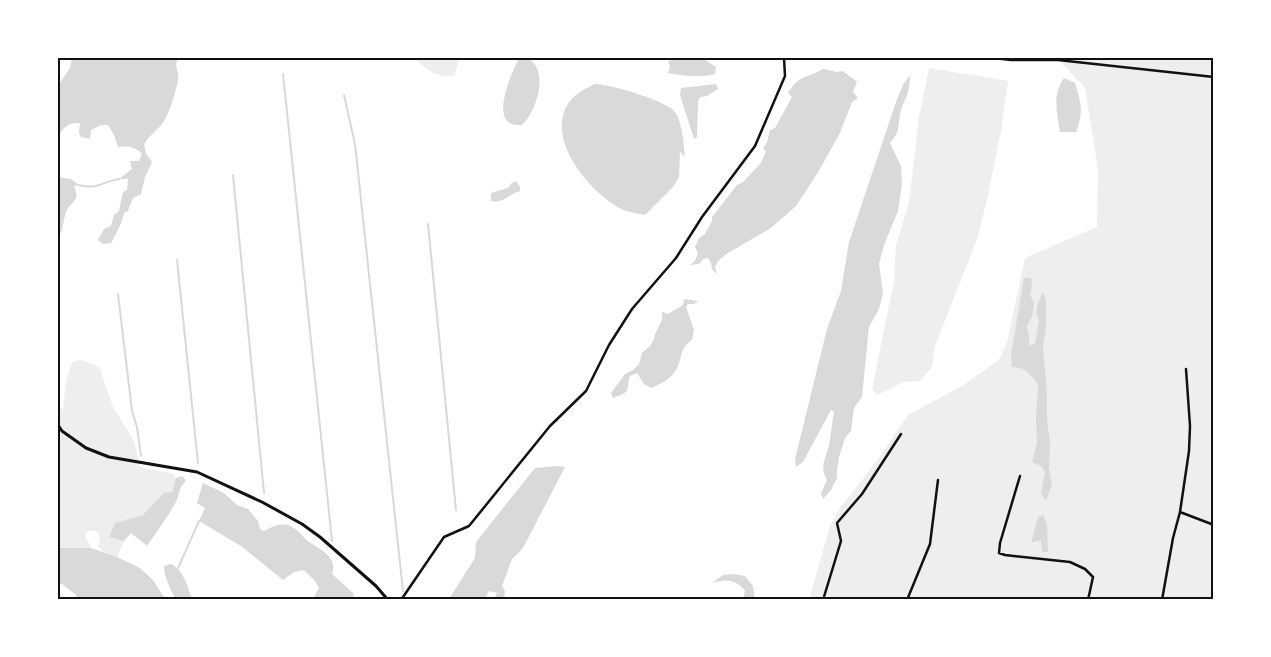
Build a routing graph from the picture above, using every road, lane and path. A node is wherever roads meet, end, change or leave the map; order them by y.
1 (784, 58) edge
2 (993, 58) edge
3 (1214, 77) edge
4 (1186, 369) dead end
5 (58, 425) edge
6 (901, 434) dead end
7 (1020, 476) dead end
8 (938, 480) dead end
9 (1180, 512) junction
10 (1214, 525) edge
11 (388, 600) edge
12 (401, 600) edge
13 (823, 600) edge
14 (907, 600) edge
15 (1088, 600) edge
16 (1162, 600) edge

1 - 12 street
2 - 3 street
4 - 9 street
5 - 11 street
6 - 13 street
7 - 15 street
8 - 14 street
9 - 10 street
9 - 16 street

